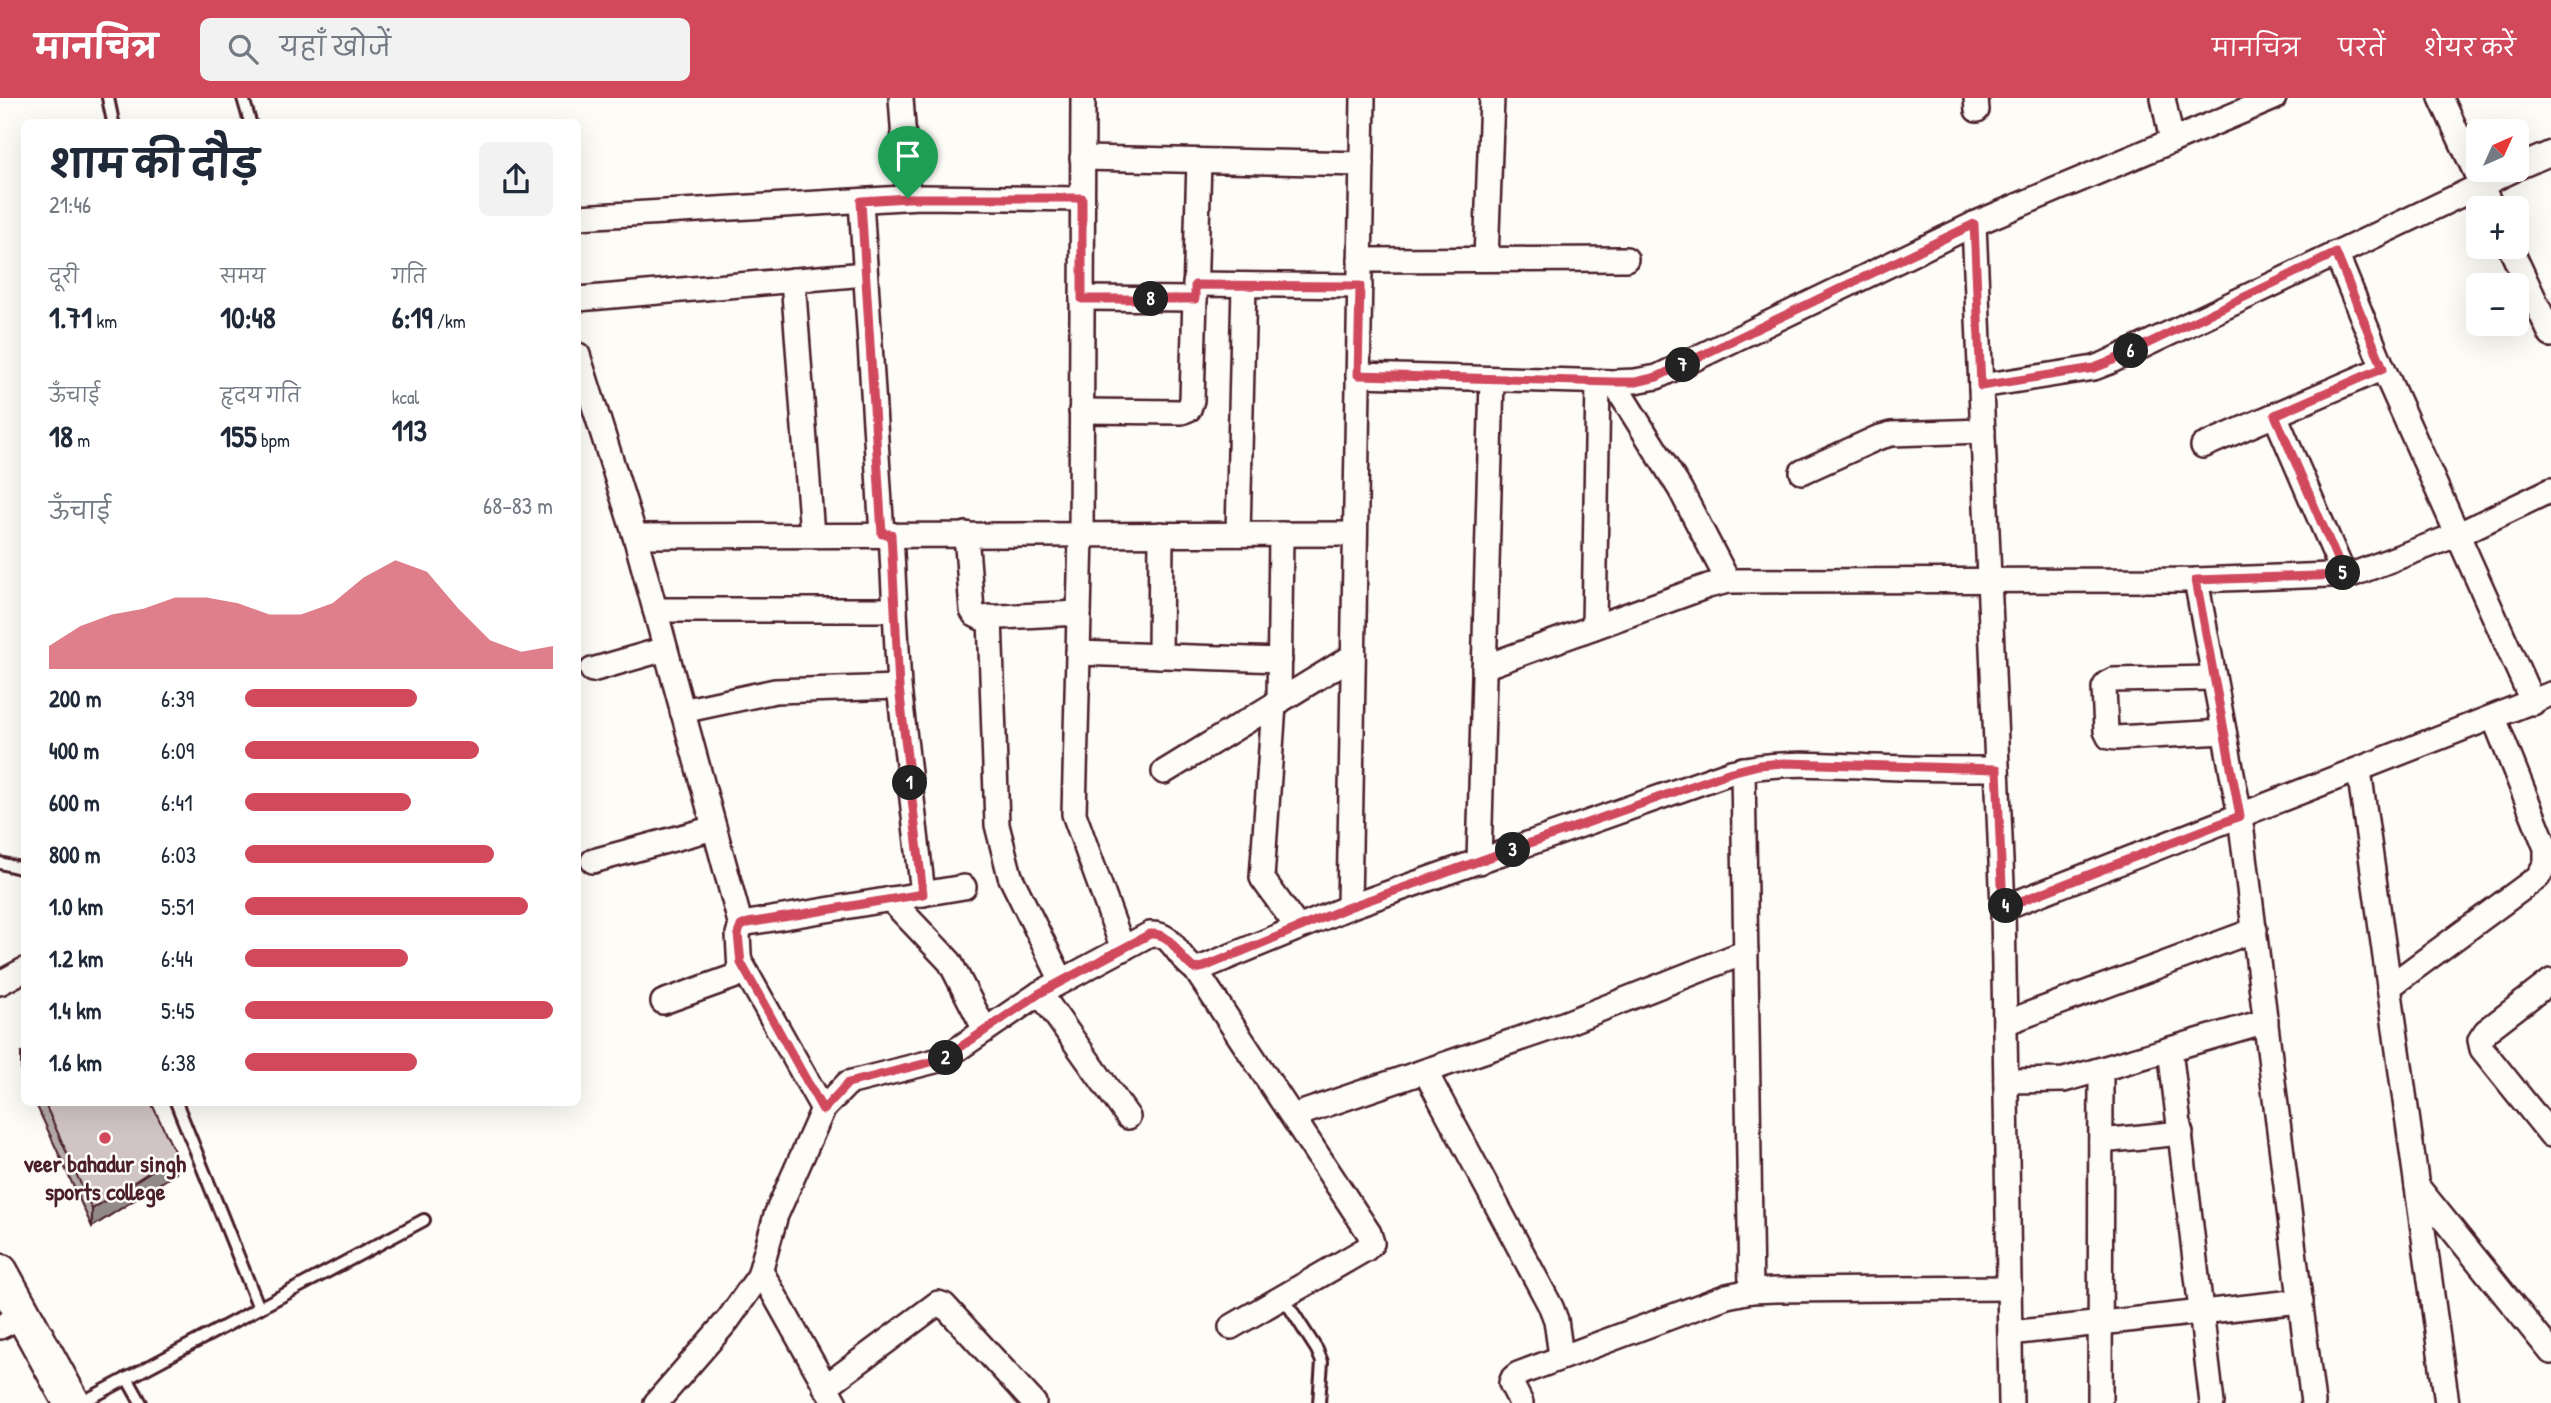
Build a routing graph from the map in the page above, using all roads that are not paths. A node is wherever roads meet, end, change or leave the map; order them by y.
1 (108, 98) edge
2 (243, 98) edge
3 (901, 98) edge
4 (1083, 98) edge
5 (1363, 98) edge
6 (1492, 98) edge
7 (2163, 98) edge
8 (2274, 98) edge
9 (2441, 98) edge
10 (112, 119) edge
11 (249, 119) edge
12 (2172, 141) junction
13 (2551, 153) edge
14 (1082, 158) junction
15 (1199, 161) junction
16 (2529, 163) edge
17 (1362, 164) junction
18 (2486, 182) edge
19 (2481, 184) junction
20 (2486, 196) edge
21 (908, 198) junction
22 (1082, 198) junction
23 (861, 201) junction
24 (581, 217) edge
25 (1974, 224) junction
26 (2336, 253) junction
27 (1626, 259) dead end
28 (2516, 259) edge
29 (1360, 260) junction
30 (1486, 260) junction
31 (865, 274) junction
32 (793, 280) junction
33 (1244, 285) junction
34 (1360, 286) junction
35 (1195, 292) junction
36 (581, 299) edge
37 (1082, 299) junction
38 (2551, 335) edge
39 (581, 365) edge
40 (2383, 368) junction
41 (1358, 375) junction
42 (1492, 379) junction
43 (1606, 382) junction
44 (1981, 386) junction
45 (1081, 411) junction
46 (2275, 415) junction
47 (1983, 431) junction
48 (2203, 446) dead end
49 (1802, 472) dead end
50 (2551, 490) edge
51 (886, 534) junction
52 (967, 534) junction
53 (1161, 534) junction
54 (1238, 534) junction
55 (1281, 534) junction
56 (1356, 534) junction
57 (2459, 534) junction
58 (812, 535) junction
59 (1081, 535) junction
60 (635, 536) junction
61 (2344, 575) junction
62 (2196, 580) junction
63 (1728, 581) junction
64 (1989, 581) junction
65 (655, 610) junction
66 (895, 610) junction
67 (1079, 613) junction
68 (990, 617) junction
69 (1594, 627) junction
70 (666, 649) junction
71 (1078, 653) junction
72 (1160, 656) junction
73 (1353, 656) junction
74 (1280, 660) junction
75 (1484, 667) junction
76 (592, 670) dead end
77 (2214, 678) junction
78 (899, 687) junction
79 (2542, 699) edge
80 (1276, 704) junction
81 (682, 711) junction
82 (2494, 718) junction
83 (2224, 732) junction
84 (1743, 769) junction
85 (1997, 769) junction
86 (2359, 770) junction
87 (1164, 772) dead end
88 (2240, 816) junction
89 (714, 828) junction
90 (593, 861) dead end
91 (1479, 862) junction
92 (0, 863) edge
93 (21, 868) edge
94 (964, 887) dead end
95 (923, 894) junction
96 (890, 899) junction
97 (1349, 907) junction
98 (2003, 908) junction
99 (741, 926) junction
100 (1298, 928) junction
101 (2255, 930) junction
102 (1123, 949) junction
103 (1746, 952) junction
104 (741, 963) junction
105 (1195, 969) junction
106 (21, 972) edge
107 (1062, 981) junction
108 (2551, 981) edge
109 (0, 983) edge
110 (2389, 986) junction
111 (1040, 993) junction
112 (663, 1002) dead end
113 (2266, 1021) junction
114 (2005, 1023) junction
115 (985, 1030) junction
116 (2170, 1049) junction
117 (2101, 1069) junction
118 (1425, 1071) junction
119 (2006, 1081) junction
120 (178, 1106) edge
121 (823, 1110) junction
122 (1293, 1116) junction
123 (1128, 1117) dead end
124 (2180, 1133) junction
125 (2551, 1135) edge
126 (2101, 1141) junction
127 (2417, 1186) junction
128 (424, 1220) dead end
129 (761, 1271) junction
130 (0, 1272) edge
131 (2009, 1288) junction
132 (1751, 1291) junction
133 (1283, 1297) junction
134 (2301, 1301) junction
135 (259, 1308) junction
136 (2202, 1311) junction
137 (12, 1321) edge
138 (2101, 1323) junction
139 (1231, 1327) dead end
140 (2010, 1333) junction
141 (2551, 1352) edge
142 (1561, 1356) junction
143 (127, 1378) junction
144 (830, 1395) edge
145 (72, 1403) edge
146 (81, 1403) edge
147 (141, 1403) edge
148 (656, 1403) edge
149 (1034, 1403) edge
150 (1319, 1403) edge
151 (1521, 1403) edge
152 (2011, 1403) edge
153 (2101, 1403) edge
154 (2212, 1403) edge
155 (2313, 1403) edge
156 (2447, 1403) edge

1 - 10 lane
2 - 11 lane
3 - 21 street
4 - 14 street
5 - 17 street
6 - 30 street
7 - 12 street
8 - 12 street
9 - 19 street
12 - 25 street
13 - 16 street
14 - 15 street
14 - 22 street
15 - 17 street
15 - 35 street
17 - 29 street
18 - 19 street
19 - 20 street
19 - 26 street
21 - 22 street
21 - 23 street
22 - 37 street
23 - 24 street
23 - 31 street
25 - 43 street
25 - 44 street
26 - 40 street
26 - 44 street
27 - 30 street
28 - 38 street
29 - 30 street
29 - 34 street
31 - 32 street
31 - 51 street
32 - 36 street
32 - 58 street
33 - 34 street
33 - 35 street
33 - 54 street
34 - 41 street
35 - 37 street
35 - 45 street
37 - 45 street
39 - 60 street
40 - 46 street
40 - 57 street
41 - 42 street
41 - 56 street
42 - 43 street
42 - 75 street
43 - 63 street
43 - 69 street
44 - 47 street
45 - 59 street
46 - 48 street
46 - 61 street
47 - 49 street
47 - 64 street
50 - 57 street
51 - 52 street
51 - 58 street
51 - 66 street
52 - 59 street
52 - 68 street
53 - 54 street
53 - 59 street
53 - 72 street
54 - 55 street
55 - 56 street
55 - 74 street
56 - 73 street
57 - 61 street
57 - 79 street
58 - 60 street
59 - 67 street
60 - 65 street
61 - 62 street
62 - 64 street
62 - 77 street
63 - 64 street
63 - 69 street
64 - 85 street
65 - 66 street
65 - 70 street
66 - 78 street
67 - 68 street
67 - 71 street
68 - 107 street
69 - 75 street
70 - 76 street
70 - 81 street
71 - 72 street
71 - 102 street
72 - 74 street
73 - 80 street
73 - 97 street
74 - 80 street
75 - 91 street
77 - 83 street
77 - 83 street
78 - 81 street
78 - 95 street
79 - 82 street
80 - 87 street
80 - 100 street
81 - 89 street
82 - 86 street
82 - 110 street
83 - 88 street
84 - 85 street
84 - 91 street
84 - 103 street
85 - 98 street
86 - 88 street
86 - 110 street
88 - 98 street
88 - 101 street
89 - 90 street
89 - 99 street
91 - 97 street
92 - 93 lane
94 - 95 street
95 - 96 street
96 - 99 street
96 - 115 street
97 - 100 street
98 - 114 street
99 - 104 street
100 - 105 street
101 - 113 street
101 - 114 street
102 - 105 street
102 - 107 street
103 - 118 street
103 - 132 street
104 - 112 street
104 - 121 street
105 - 122 street
106 - 109 street
107 - 111 street
108 - 125 street
110 - 127 street
111 - 115 street
111 - 123 street
113 - 116 street
113 - 134 street
114 - 119 street
115 - 121 street
116 - 117 street
116 - 124 street
117 - 119 street
117 - 126 street
118 - 122 street
118 - 142 street
119 - 131 street
120 - 135 lane
121 - 129 street
122 - 133 street
124 - 126 street
124 - 136 street
126 - 138 street
127 - 141 street
127 - 156 street
128 - 135 lane
129 - 144 street
129 - 148 street
130 - 137 main road
131 - 132 street
131 - 140 street
132 - 142 street
133 - 139 street
133 - 150 lane
134 - 136 street
134 - 155 street
135 - 143 lane
136 - 138 street
136 - 154 street
137 - 145 main road
138 - 140 street
138 - 153 street
140 - 152 street
142 - 151 street
143 - 146 lane
143 - 147 lane
144 - 149 street

